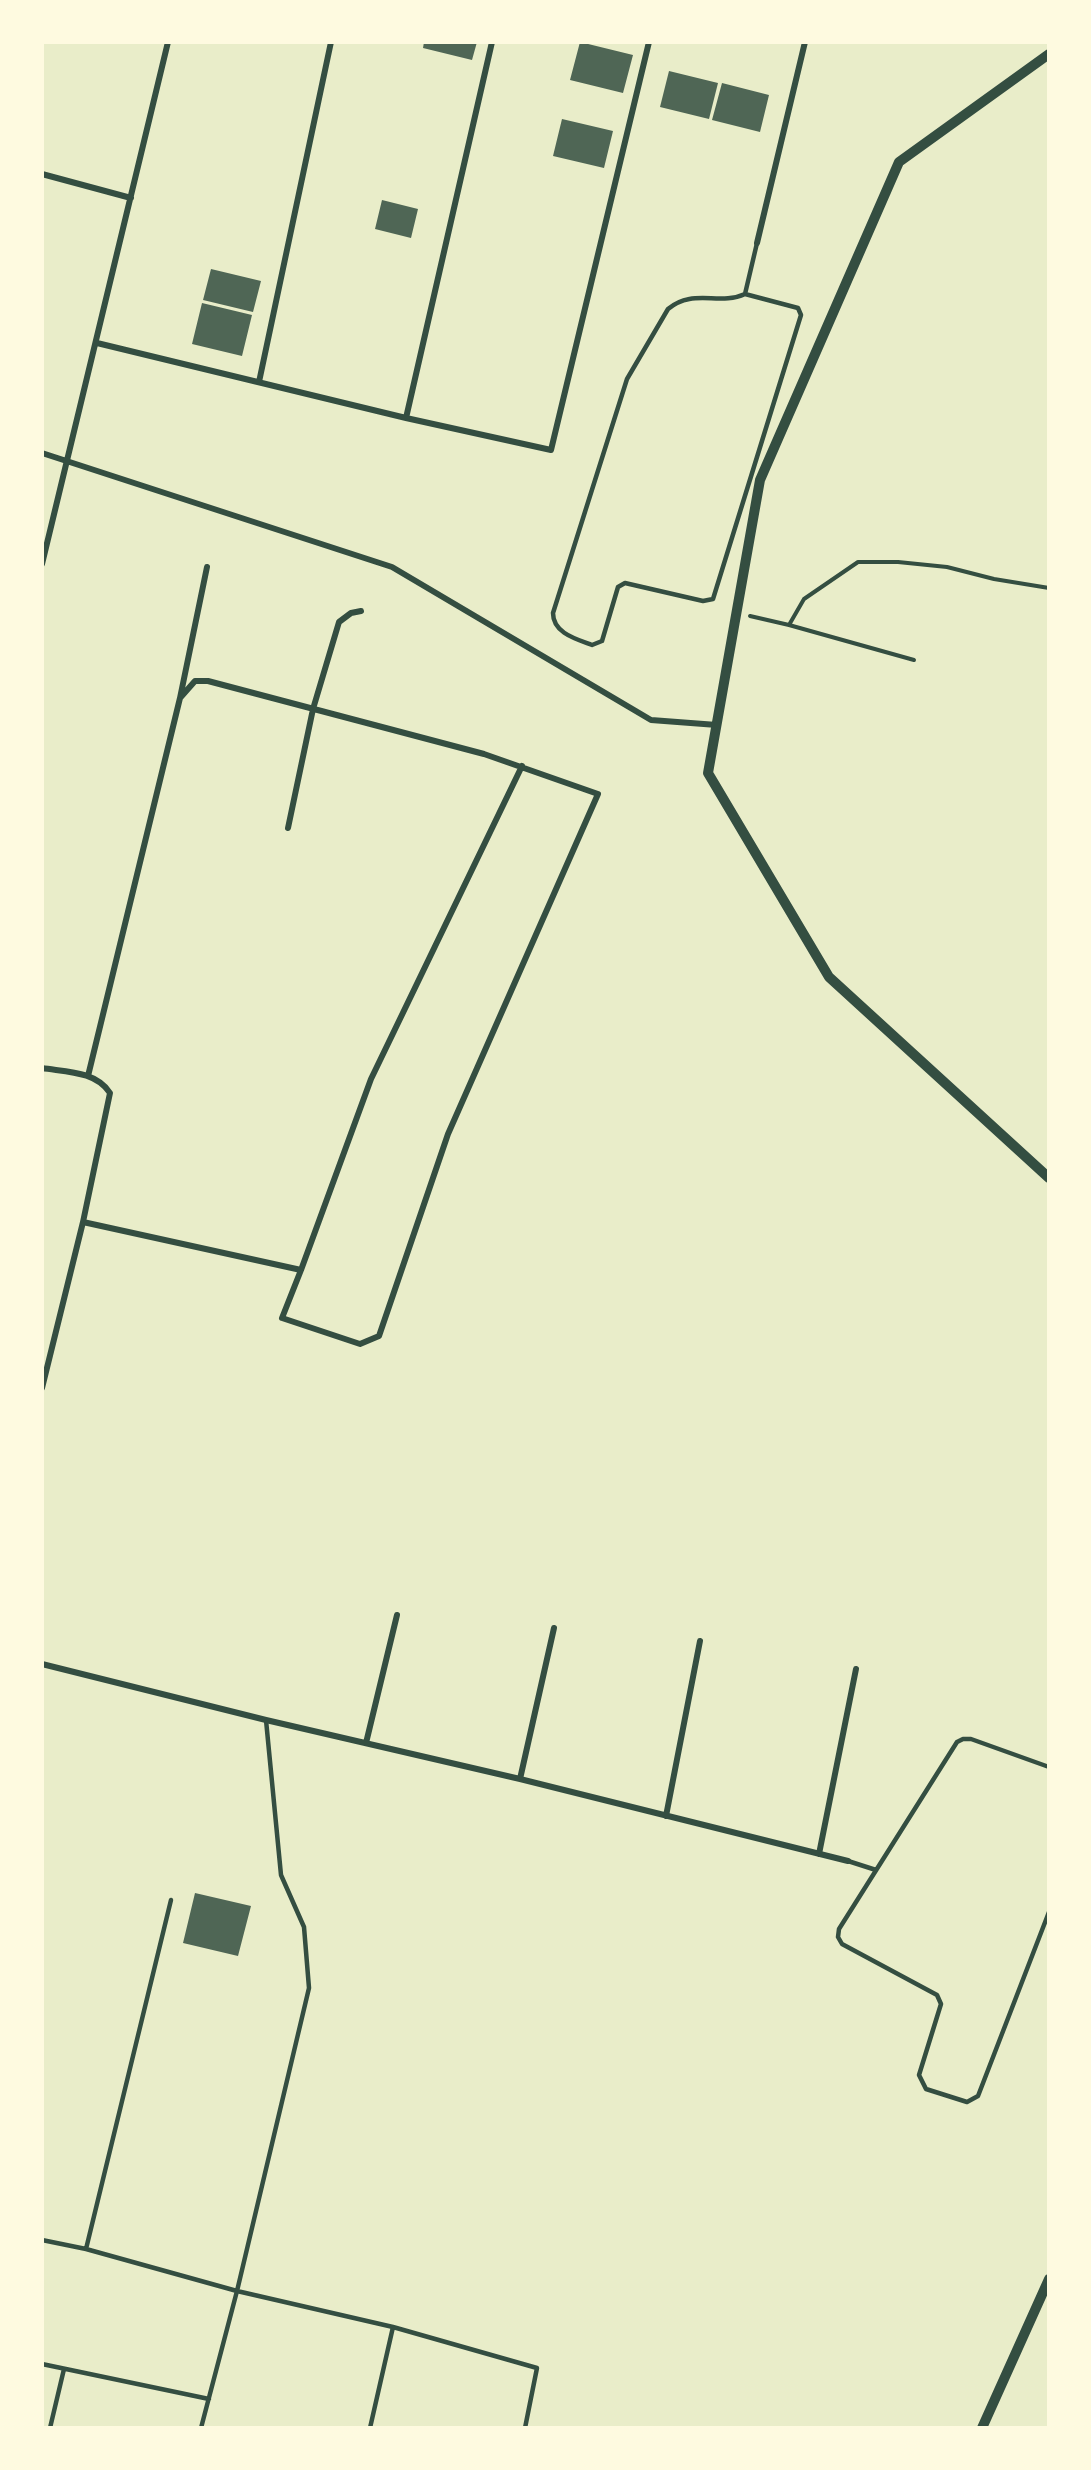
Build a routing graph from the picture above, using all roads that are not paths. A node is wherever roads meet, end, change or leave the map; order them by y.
1 (168, 42) edge
2 (331, 42) edge
3 (492, 42) edge
4 (648, 42) edge
5 (805, 42) edge
6 (1049, 54) edge
7 (42, 174) edge
8 (131, 198) junction
9 (757, 243) joint
10 (745, 294) junction
11 (97, 343) junction
12 (259, 382) junction
13 (406, 418) junction
14 (42, 453) edge
15 (66, 461) junction
16 (42, 564) edge
17 (207, 567) dead end
18 (361, 611) dead end
19 (180, 698) junction
20 (313, 709) junction
21 (717, 725) junction
22 (522, 766) junction
23 (288, 828) dead end
24 (42, 1068) edge
25 (88, 1076) junction
26 (1049, 1178) edge
27 (83, 1222) junction
28 (301, 1270) junction
29 (42, 1388) edge
30 (397, 1615) dead end
31 (554, 1628) dead end
32 (700, 1641) dead end
33 (42, 1664) edge
34 (855, 1669) dead end
35 (266, 1720) junction
36 (366, 1743) junction
37 (1049, 1767) edge
38 (520, 1779) junction
39 (666, 1816) junction
40 (819, 1854) junction
41 (848, 1861) joint
42 (876, 1870) junction
43 (171, 1900) dead end
44 (1049, 1912) edge
45 (42, 2240) edge
46 (86, 2249) junction
47 (1049, 2279) edge
48 (237, 2291) junction
49 (393, 2327) junction
50 (42, 2364) edge
51 (64, 2369) junction
52 (209, 2399) junction
53 (50, 2428) edge
54 (201, 2428) edge
55 (370, 2428) edge
56 (525, 2428) edge
57 (982, 2428) edge

1 - 8 street
2 - 12 street
3 - 13 street
4 - 13 street
5 - 9 street
6 - 21 street
7 - 8 street
8 - 11 street
9 - 10 lane
10 - 10 lane
11 - 12 street
11 - 15 street
12 - 13 street
14 - 15 street
15 - 16 street
15 - 21 street
17 - 19 street
18 - 20 street
19 - 20 street
19 - 25 street
20 - 22 street
20 - 23 street
21 - 26 street
22 - 28 street
22 - 28 street
24 - 25 street
25 - 27 street
27 - 28 street
27 - 29 street
30 - 36 street
31 - 38 street
32 - 39 street
33 - 35 street
34 - 40 street
35 - 36 street
35 - 48 lane
36 - 38 street
37 - 42 lane
38 - 39 street
39 - 40 street
40 - 41 street
41 - 42 lane
42 - 44 lane
43 - 46 lane
45 - 46 lane
46 - 48 lane
47 - 57 street
48 - 49 lane
48 - 52 lane
49 - 55 lane
49 - 56 lane
50 - 51 lane
51 - 52 lane
51 - 53 lane
52 - 54 lane

